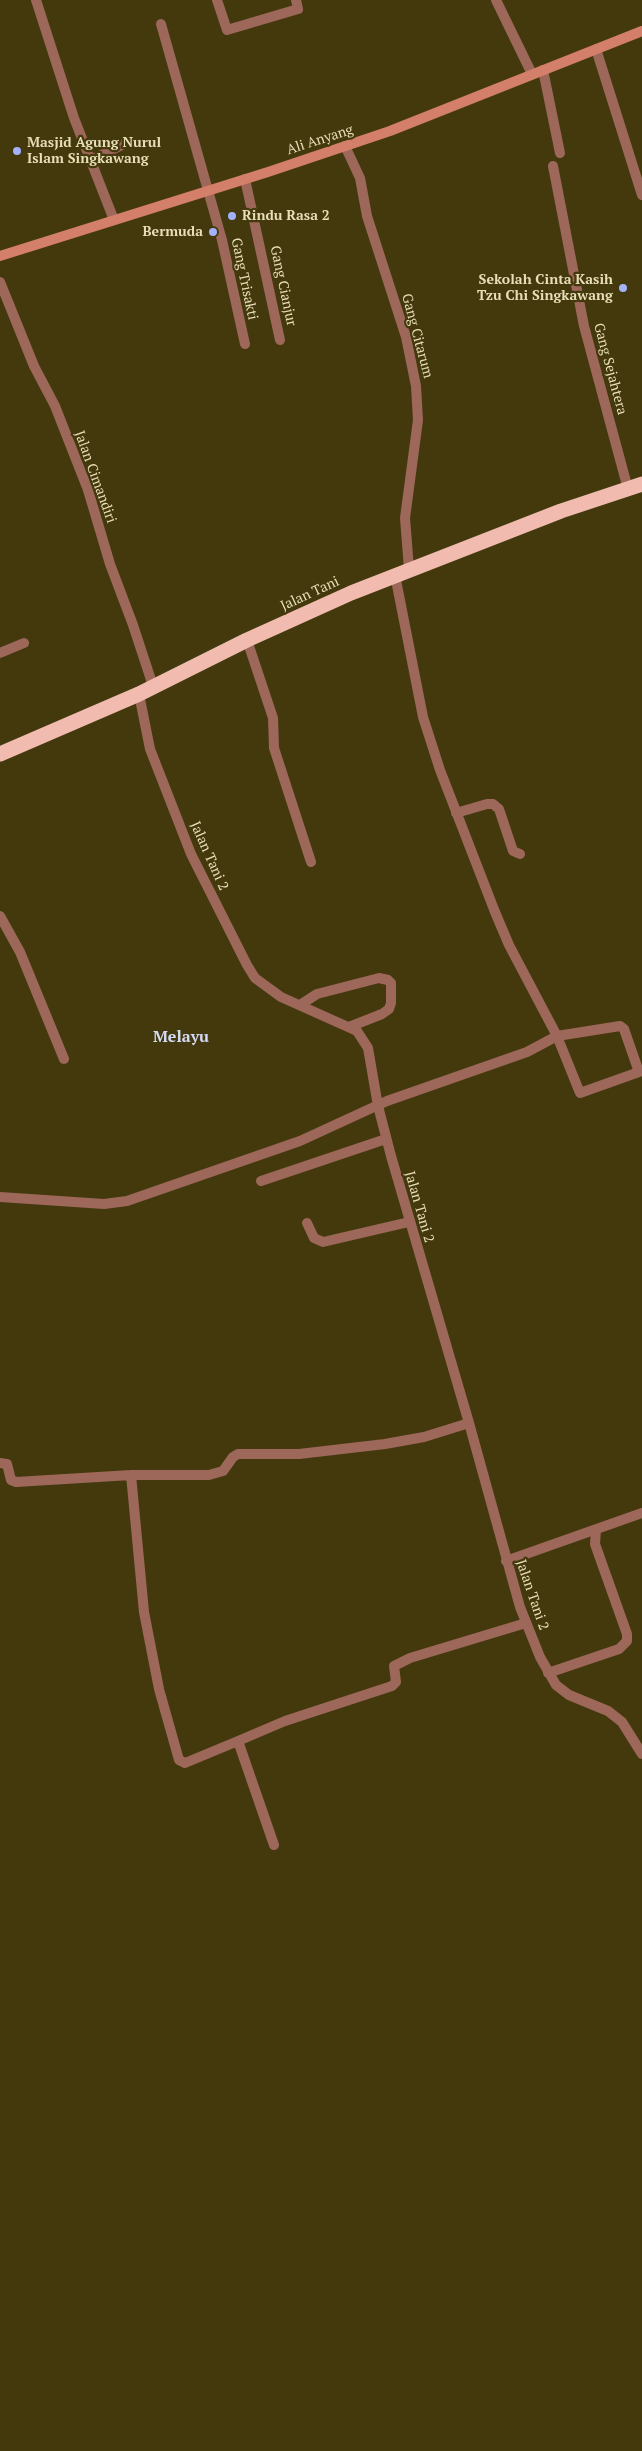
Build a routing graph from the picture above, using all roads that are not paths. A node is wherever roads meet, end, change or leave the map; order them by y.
1 (36, 0) edge
2 (217, 0) edge
3 (296, 0) edge
4 (496, 0) edge
5 (160, 24) dead end
6 (642, 31) edge
7 (596, 49) junction
8 (543, 70) junction
9 (532, 74) junction
10 (124, 144) dead end
11 (345, 146) junction
12 (560, 153) dead end
13 (91, 160) junction
14 (553, 166) dead end
15 (245, 179) junction
16 (208, 190) junction
17 (642, 195) edge
18 (114, 220) junction
19 (0, 256) edge
20 (0, 282) edge
21 (280, 340) dead end
22 (245, 344) dead end
23 (635, 486) edge
24 (402, 572) junction
25 (248, 640) junction
26 (24, 643) dead end
27 (0, 653) edge
28 (153, 686) junction
29 (139, 694) junction
30 (0, 754) edge
31 (456, 813) junction
32 (520, 854) dead end
33 (311, 862) dead end
34 (0, 916) edge
35 (300, 1006) junction
36 (349, 1027) junction
37 (557, 1036) junction
38 (64, 1059) dead end
39 (378, 1106) junction
40 (386, 1138) junction
41 (261, 1181) dead end
42 (0, 1197) edge
43 (409, 1222) junction
44 (307, 1223) dead end
45 (469, 1423) junction
46 (0, 1463) edge
47 (131, 1475) junction
48 (642, 1513) edge
49 (596, 1530) junction
50 (506, 1561) junction
51 (526, 1622) junction
52 (548, 1673) junction
53 (238, 1741) junction
54 (639, 1741) edge
55 (642, 1754) edge
56 (274, 1845) dead end

1 - 13 street
2 - 3 street
4 - 9 street
5 - 16 street, Gang Trisakti
6 - 7 street, Ali Anyang
7 - 8 street, Ali Anyang
7 - 17 street
8 - 9 street, Ali Anyang
8 - 12 street
9 - 11 street, Ali Anyang
10 - 13 street
11 - 15 street, Ali Anyang
11 - 24 street, Gang Citarum
13 - 18 street
14 - 23 street, Gang Sejahtera
15 - 16 street, Ali Anyang
15 - 21 street, Gang Cianjur
16 - 18 street, Ali Anyang
16 - 22 street, Gang Trisakti
18 - 19 street, Ali Anyang
20 - 28 street, Jalan Cimandiri
23 - 24 highway, Jalan Tani
24 - 25 highway, Jalan Tani
24 - 31 street, Gang Citarum
25 - 28 highway, Jalan Tani
25 - 33 street
26 - 27 street
28 - 29 highway, Jalan Tani
29 - 30 highway, Jalan Tani
29 - 35 street, Jalan Tani 2
31 - 32 street
31 - 37 street, Gang Citarum
34 - 38 street
35 - 36 street, Jalan Tani 2
35 - 36 street
36 - 39 street, Jalan Tani 2
37 - 37 street, Gang Citarum
37 - 39 street
39 - 40 street, Jalan Tani 2
39 - 42 street
40 - 41 street
40 - 43 street, Jalan Tani 2
43 - 44 street
43 - 45 street, Jalan Tani 2
45 - 47 street
45 - 50 street, Jalan Tani 2
46 - 47 street
47 - 53 street
48 - 49 street
49 - 50 street
49 - 52 street
50 - 51 street, Jalan Tani 2
51 - 52 street, Jalan Tani 2
51 - 53 street
52 - 54 street, Jalan Tani 2
53 - 56 street
54 - 55 street, Jalan Tani 2

